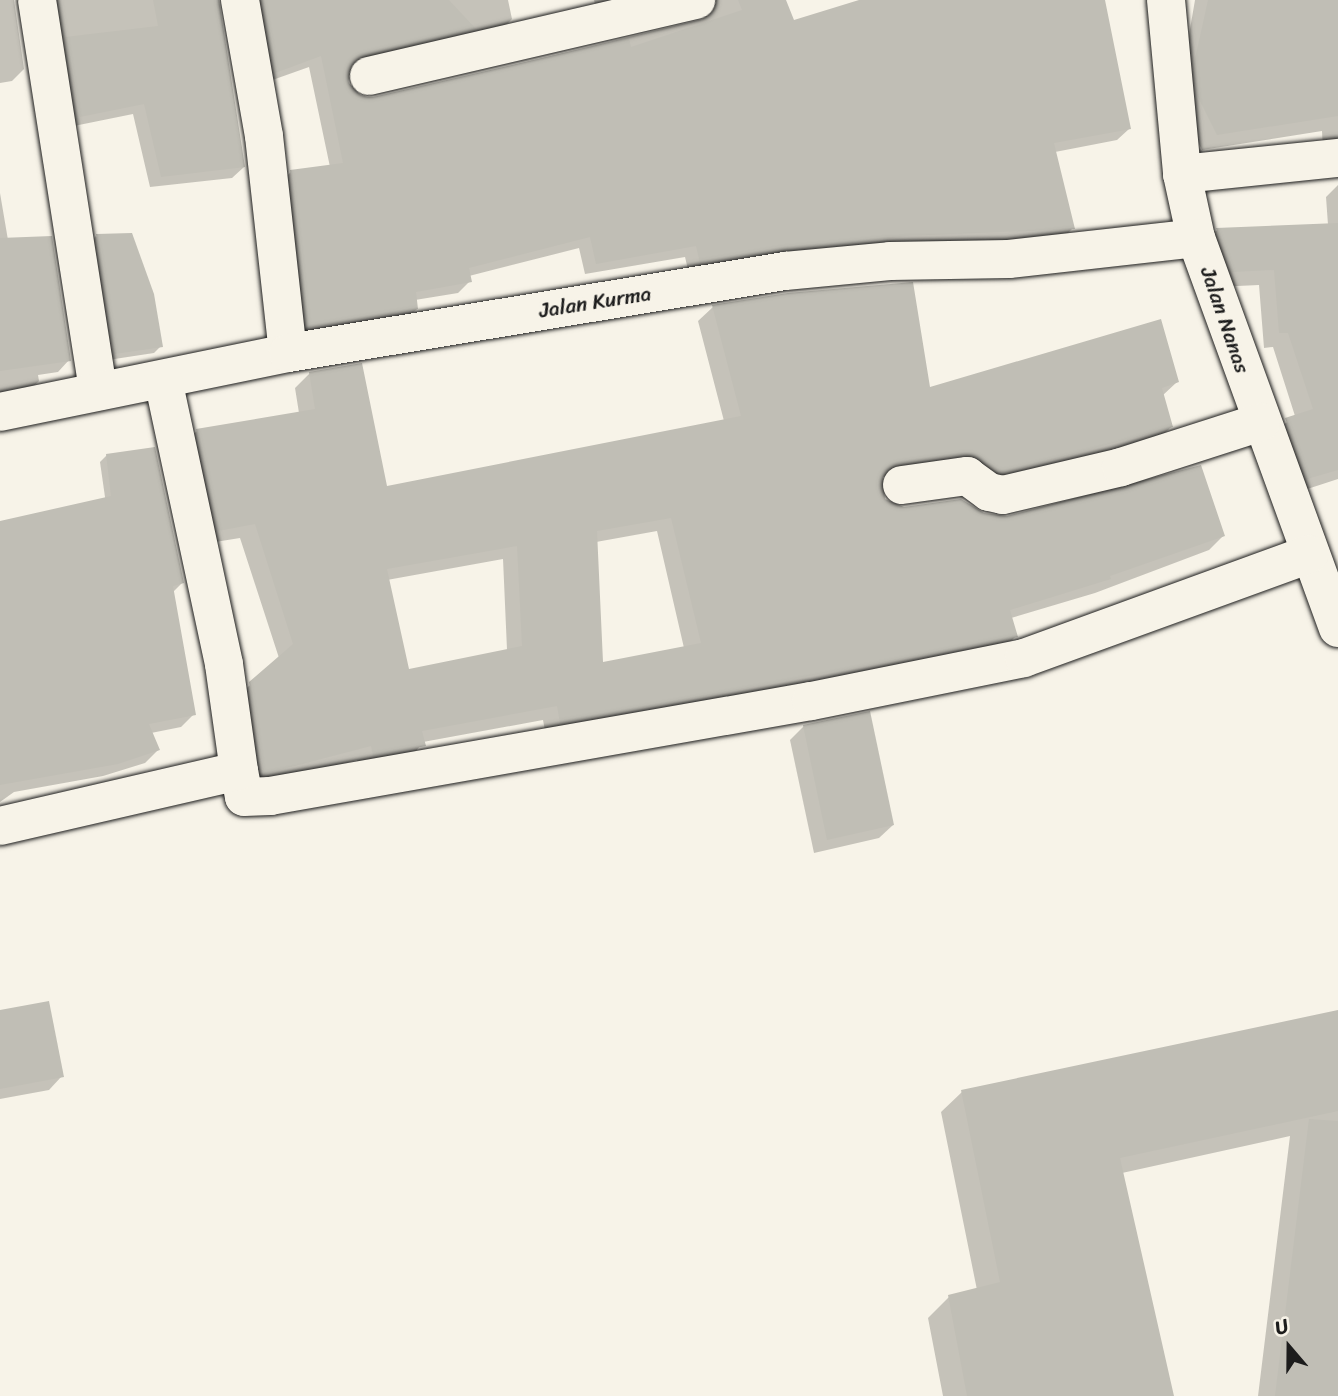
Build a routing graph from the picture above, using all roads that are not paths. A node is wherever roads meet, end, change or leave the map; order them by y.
1 (37, 0) edge
2 (240, 0) edge
3 (696, 0) edge
4 (1166, 0) edge
5 (369, 76) dead end
6 (1338, 158) edge
7 (1182, 174) junction
8 (1196, 238) junction
9 (288, 353) junction
10 (163, 379) junction
11 (97, 391) junction
12 (0, 412) edge
13 (1261, 422) junction
14 (901, 485) dead end
15 (1309, 554) junction
16 (1334, 607) edge
17 (239, 771) junction
18 (0, 826) edge

1 - 11 street
2 - 9 street
3 - 5 street
4 - 7 street, Jalan Nanas
6 - 7 street
7 - 8 street, Jalan Nanas
8 - 9 street, Jalan Kurma
8 - 13 street, Jalan Nanas
9 - 10 street, Jalan Kurma
10 - 11 street, Jalan Kurma
10 - 17 street
11 - 12 street, Jalan Kurma
13 - 14 street
13 - 15 street, Jalan Nanas
15 - 16 street, Jalan Nanas
15 - 17 street
17 - 18 street

